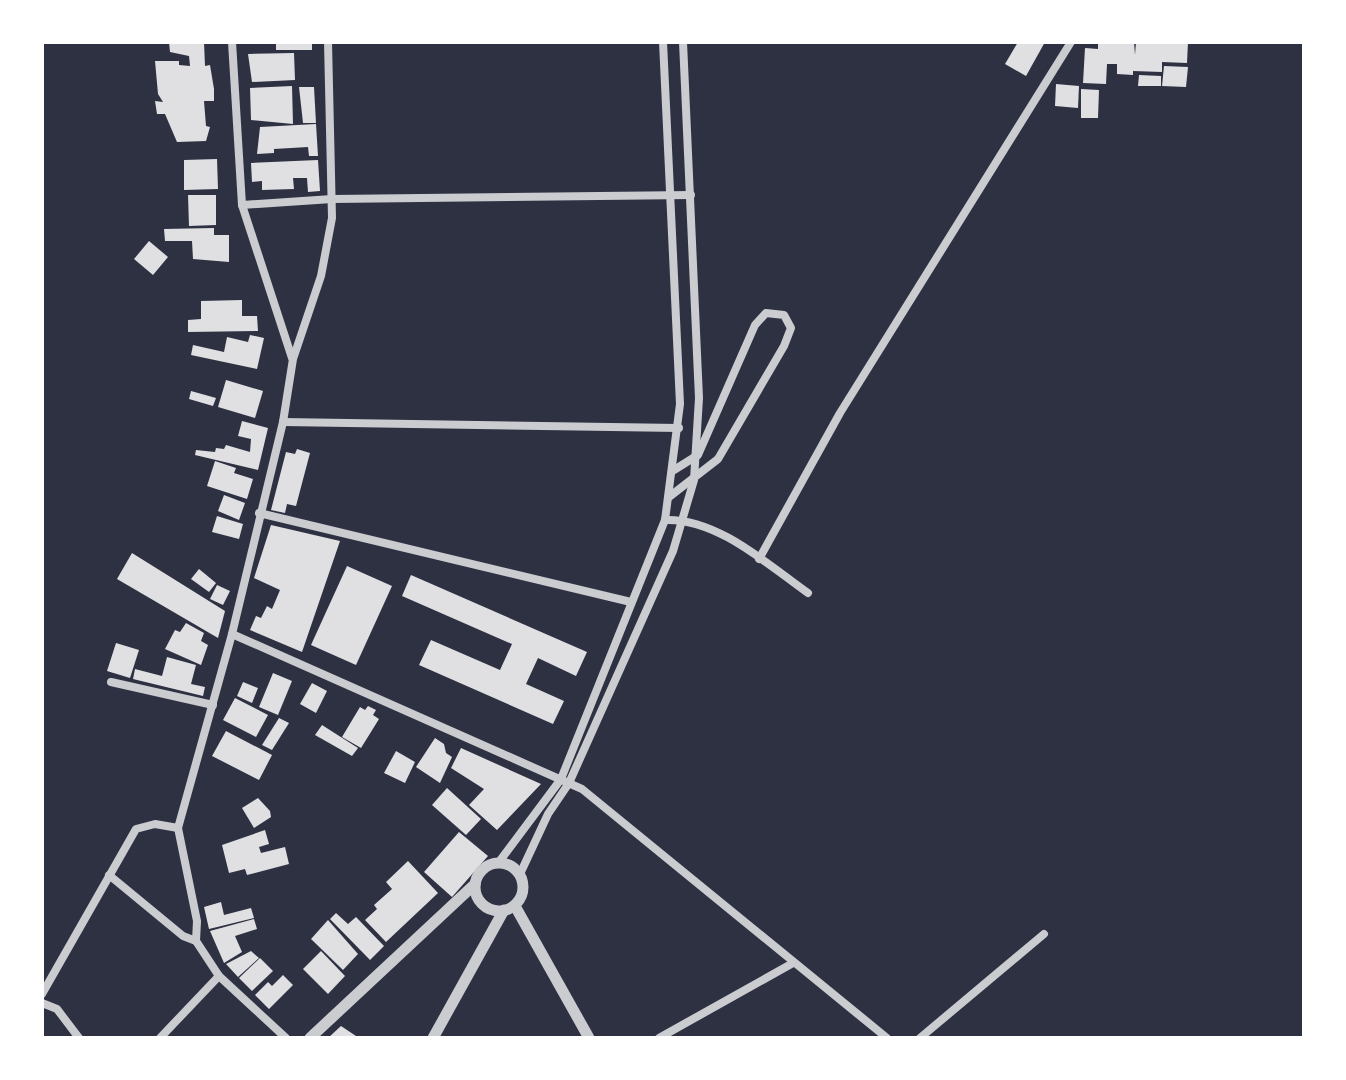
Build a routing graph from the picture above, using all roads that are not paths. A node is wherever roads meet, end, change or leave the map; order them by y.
1 (232, 42) edge
2 (328, 42) edge
3 (663, 42) edge
4 (683, 42) edge
5 (1071, 42) edge
6 (671, 195) junction
7 (691, 195) junction
8 (332, 199) junction
9 (242, 205) junction
10 (293, 359) junction
11 (283, 422) junction
12 (679, 428) junction
13 (698, 455) junction
14 (674, 470) junction
15 (694, 480) junction
16 (668, 498) junction
17 (259, 513) junction
18 (684, 519) junction
19 (665, 520) junction
20 (759, 559) junction
21 (808, 593) dead end
22 (631, 602) junction
23 (232, 634) junction
24 (111, 682) dead end
25 (213, 705) junction
26 (565, 781) junction
27 (178, 828) junction
28 (499, 862) junction
29 (520, 874) junction
30 (109, 875) junction
31 (475, 884) junction
32 (510, 908) junction
33 (1044, 934) dead end
34 (196, 941) junction
35 (793, 963) junction
36 (219, 976) junction
37 (42, 994) edge
38 (42, 1003) edge
39 (79, 1038) edge
40 (160, 1038) edge
41 (286, 1038) edge
42 (310, 1038) edge
43 (433, 1038) edge
44 (589, 1038) edge
45 (659, 1038) edge
46 (887, 1038) edge
47 (920, 1038) edge

1 - 9 street
2 - 8 street
3 - 6 street
4 - 7 street
5 - 20 street
6 - 7 street
6 - 8 street
6 - 12 street
7 - 13 street
8 - 9 street
8 - 10 street
9 - 10 street
10 - 11 street
11 - 12 street
11 - 17 street
12 - 14 street
13 - 14 street
13 - 15 street
13 - 15 street
14 - 16 street
15 - 16 street
15 - 18 street
16 - 19 street
17 - 22 street
17 - 23 street
18 - 19 street
18 - 20 street
18 - 26 street
19 - 22 street
20 - 21 street
22 - 26 street
23 - 25 street
23 - 26 street
24 - 25 street
25 - 27 street
26 - 28 street
26 - 29 street
26 - 35 street
27 - 30 street
27 - 34 street
28 - 29 street
28 - 31 street
29 - 32 street
30 - 34 street
30 - 37 street
31 - 32 street
31 - 42 street
32 - 43 street
32 - 44 street
33 - 47 street
34 - 36 street
35 - 45 street
35 - 46 street
36 - 40 street
36 - 41 street
38 - 39 street

